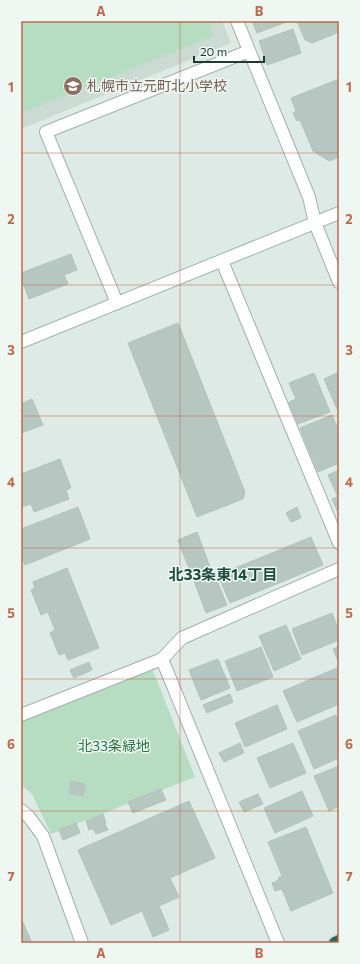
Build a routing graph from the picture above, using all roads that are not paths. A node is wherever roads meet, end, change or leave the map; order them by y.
1 (237, 21) edge
2 (249, 51) junction
3 (339, 213) edge
4 (315, 223) junction
5 (222, 261) junction
6 (339, 282) edge
7 (117, 303) junction
8 (21, 342) edge
9 (338, 540) edge
10 (339, 569) edge
11 (162, 659) junction
12 (21, 715) edge
13 (21, 810) edge
14 (339, 941) edge
15 (82, 943) edge
16 (278, 943) edge
17 (335, 943) edge

1 - 2 street
2 - 4 street
2 - 7 street
3 - 4 street
4 - 5 street
4 - 6 street
5 - 7 street
5 - 9 street
7 - 8 street
10 - 11 street
11 - 12 street
11 - 16 street
13 - 15 street
14 - 17 highway

